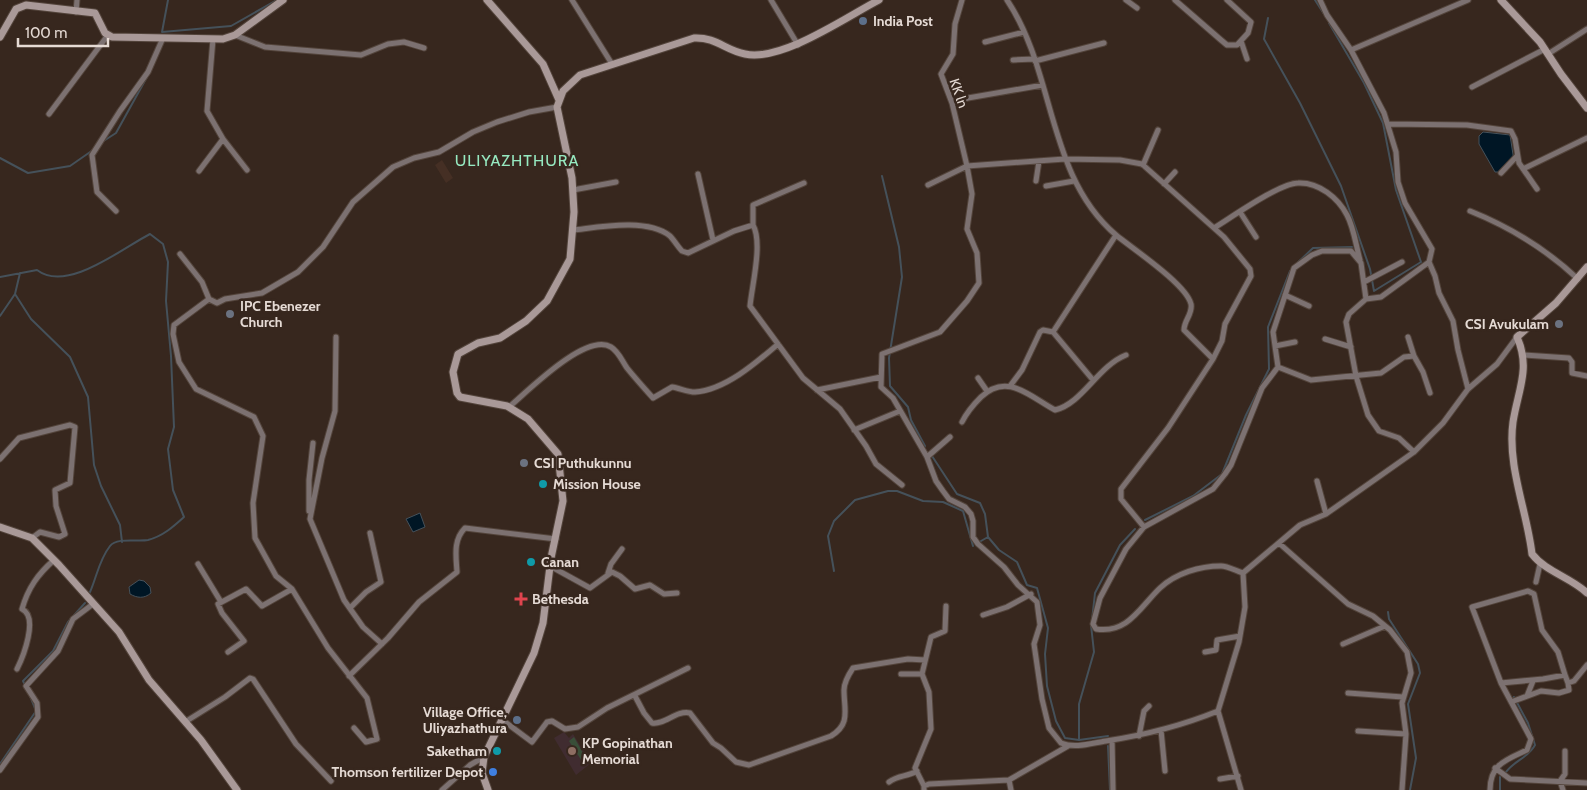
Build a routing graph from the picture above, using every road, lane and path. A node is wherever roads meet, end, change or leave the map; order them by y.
1 (77, 0) edge
2 (282, 0) edge
3 (487, 0) edge
4 (572, 0) edge
5 (771, 0) edge
6 (879, 0) edge
7 (962, 0) edge
8 (1007, 0) edge
9 (1126, 0) edge
10 (1175, 0) edge
11 (1227, 0) edge
12 (1320, 0) edge
13 (1468, 0) edge
14 (1500, 0) edge
15 (1235, 2) edge
16 (20, 3) edge
17 (1137, 8) dead end
18 (76, 12) junction
19 (1587, 29) edge
20 (1024, 32) junction
21 (108, 35) junction
22 (234, 35) junction
23 (0, 37) edge
24 (163, 38) junction
25 (213, 39) junction
26 (985, 42) dead end
27 (1241, 42) junction
28 (1104, 43) dead end
29 (798, 45) junction
30 (424, 48) dead end
31 (1350, 50) junction
32 (1546, 51) junction
33 (1247, 59) dead end
34 (1014, 60) dead end
35 (1035, 60) junction
36 (612, 64) junction
37 (1043, 85) junction
38 (1472, 87) dead end
39 (952, 103) junction
40 (558, 104) junction
41 (1587, 108) edge
42 (48, 114) dead end
43 (1388, 124) junction
44 (1158, 130) dead end
45 (1587, 138) edge
46 (222, 139) junction
47 (1517, 156) junction
48 (1065, 159) junction
49 (1039, 161) junction
50 (1143, 165) junction
51 (967, 166) junction
52 (1523, 169) junction
53 (248, 170) dead end
54 (199, 171) dead end
55 (1175, 172) dead end
56 (1501, 173) dead end
57 (698, 174) dead end
58 (1036, 181) dead end
59 (1074, 181) junction
60 (616, 182) dead end
61 (804, 183) dead end
62 (1164, 184) junction
63 (928, 185) dead end
64 (1046, 186) dead end
65 (1537, 189) dead end
66 (573, 190) junction
67 (1470, 211) dead end
68 (116, 212) dead end
69 (1240, 212) junction
70 (753, 225) junction
71 (1214, 228) junction
72 (574, 230) junction
73 (1116, 235) junction
74 (1256, 237) dead end
75 (713, 240) junction
76 (180, 254) dead end
77 (1402, 262) dead end
78 (1429, 262) junction
79 (1361, 263) junction
80 (1587, 267) edge
81 (1578, 279) junction
82 (1364, 282) junction
83 (1285, 295) junction
84 (210, 299) junction
85 (1366, 299) junction
86 (1308, 306) dead end
87 (1053, 332) junction
88 (1408, 337) dead end
89 (1516, 337) junction
90 (336, 338) dead end
91 (1325, 338) dead end
92 (1295, 342) dead end
93 (778, 344) junction
94 (1275, 346) junction
95 (1351, 347) junction
96 (1126, 355) dead end
97 (1524, 355) junction
98 (1414, 356) junction
99 (1214, 360) junction
100 (1278, 367) junction
101 (1356, 376) junction
102 (1587, 376) edge
103 (881, 377) junction
104 (978, 378) dead end
105 (1093, 380) junction
106 (1010, 386) junction
107 (1468, 389) junction
108 (817, 390) junction
109 (988, 391) junction
110 (1430, 393) dead end
111 (509, 407) junction
112 (900, 411) junction
113 (962, 422) dead end
114 (854, 430) junction
115 (950, 437) dead end
116 (313, 443) dead end
117 (1414, 452) junction
118 (927, 457) junction
119 (0, 459) edge
120 (1317, 482) dead end
121 (902, 485) dead end
122 (1326, 514) junction
123 (310, 519) junction
124 (0, 527) edge
125 (1144, 527) junction
126 (370, 532) dead end
127 (32, 538) junction
128 (556, 539) junction
129 (1280, 544) junction
130 (622, 549) dead end
131 (54, 560) junction
132 (198, 564) dead end
133 (1540, 564) junction
134 (550, 566) junction
135 (608, 573) junction
136 (1243, 573) junction
137 (1536, 582) dead end
138 (292, 589) junction
139 (1587, 592) edge
140 (677, 593) dead end
141 (1030, 594) junction
142 (221, 602) junction
143 (93, 604) junction
144 (946, 606) dead end
145 (350, 608) junction
146 (983, 615) dead end
147 (1385, 626) junction
148 (1240, 636) junction
149 (382, 644) junction
150 (1343, 644) dead end
151 (228, 652) dead end
152 (1205, 652) dead end
153 (925, 660) junction
154 (1587, 665) edge
155 (688, 668) dead end
156 (17, 669) dead end
157 (900, 674) dead end
158 (922, 674) junction
159 (1565, 675) junction
160 (349, 676) junction
161 (1533, 680) junction
162 (1501, 683) junction
163 (1568, 683) junction
164 (1348, 694) dead end
165 (635, 696) junction
166 (1403, 696) junction
167 (1527, 696) junction
168 (1511, 702) junction
169 (1149, 706) dead end
170 (1218, 711) junction
171 (502, 719) junction
172 (185, 722) junction
173 (354, 728) dead end
174 (1161, 730) junction
175 (1358, 731) dead end
176 (1406, 734) junction
177 (1140, 736) junction
178 (1112, 740) junction
179 (1068, 746) junction
180 (1565, 751) dead end
181 (484, 757) junction
182 (1495, 768) junction
183 (0, 770) edge
184 (917, 771) junction
185 (1165, 771) dead end
186 (1238, 776) junction
187 (1220, 779) dead end
188 (1009, 780) junction
189 (331, 781) dead end
190 (1560, 781) junction
191 (889, 782) dead end
192 (1587, 783) edge
193 (924, 788) edge
194 (237, 790) edge
195 (442, 790) edge
196 (488, 790) edge
197 (1011, 790) edge
198 (1113, 790) edge
199 (1241, 790) edge
200 (1402, 790) edge
201 (1490, 790) edge
202 (1563, 790) edge

1 - 18 street
2 - 22 main road
3 - 40 main road
4 - 36 street
5 - 29 street
6 - 29 main road
7 - 39 street, KK ln
8 - 20 street
9 - 17 street
10 - 27 street
11 - 15 street
12 - 31 street
13 - 31 street
14 - 32 main road
15 - 27 street
16 - 18 main road
16 - 23 main road
18 - 21 main road
19 - 32 street
20 - 26 street
20 - 35 street
21 - 24 main road
21 - 42 street
22 - 25 main road
22 - 30 street
24 - 25 main road
24 - 68 street
25 - 46 street
27 - 33 street
28 - 35 street
29 - 36 main road
31 - 43 street
32 - 38 street
32 - 41 main road
34 - 35 street
35 - 37 street
36 - 40 main road
37 - 39 street
37 - 48 street
39 - 51 street, KK ln
40 - 66 main road
40 - 84 street
43 - 47 street
43 - 78 street
44 - 50 street
45 - 52 street
46 - 53 street
46 - 54 street
47 - 52 street
47 - 56 street
48 - 49 street
48 - 50 street
48 - 59 street
49 - 51 street
49 - 58 street
50 - 62 street
51 - 63 street
51 - 103 street, KK ln
52 - 65 street
55 - 62 street
57 - 75 street
59 - 64 street
59 - 73 street
60 - 66 street
61 - 70 street
62 - 71 street
66 - 72 main road
67 - 81 street
69 - 71 street
69 - 74 street
69 - 79 street
70 - 75 street
70 - 93 street
71 - 99 street
72 - 75 street
72 - 111 main road
73 - 87 street
73 - 99 street
76 - 84 street
77 - 82 street
78 - 85 street
78 - 107 street
79 - 82 street
79 - 83 street
80 - 81 main road
81 - 89 main road
82 - 85 street
83 - 86 street
83 - 94 street
84 - 138 street
85 - 95 street
87 - 105 street
87 - 106 street
88 - 98 street
89 - 97 main road
89 - 107 street
90 - 123 street
91 - 95 street
92 - 94 street
93 - 108 street
93 - 111 street
94 - 100 street
95 - 101 street
96 - 105 street
97 - 102 street
97 - 133 main road
98 - 101 street
98 - 110 street
99 - 125 street
100 - 101 street
100 - 125 street
101 - 117 street
103 - 108 street
103 - 112 street
104 - 109 street
105 - 106 street
106 - 109 street
107 - 117 street
108 - 114 street
109 - 113 street
111 - 128 main road
112 - 114 street
112 - 118 street
114 - 121 street
115 - 118 street
116 - 123 street
117 - 122 street
118 - 141 street
119 - 127 street
120 - 122 street
122 - 129 street
123 - 145 street
124 - 127 main road
125 - 136 street
126 - 145 street
127 - 131 main road
128 - 134 main road
128 - 149 street
129 - 136 street
129 - 147 street
130 - 135 street
131 - 143 main road
131 - 156 street
132 - 142 street
133 - 137 street
133 - 139 main road
134 - 135 street
134 - 171 main road
135 - 140 street
136 - 148 street
138 - 142 street
138 - 160 street
141 - 146 street
141 - 179 street
142 - 151 street
143 - 172 main road
143 - 183 street
144 - 153 street
145 - 149 street
147 - 150 street
147 - 166 street
148 - 152 street
148 - 170 street
149 - 160 street
153 - 158 street
153 - 165 street
154 - 163 street
155 - 165 street
157 - 158 street
158 - 184 street
159 - 161 street
159 - 162 street
159 - 163 street
160 - 173 street
161 - 162 street
161 - 167 street
162 - 168 street
163 - 167 street
164 - 166 street
165 - 171 street
166 - 176 street
167 - 168 street
168 - 182 street
169 - 177 street
170 - 174 street
170 - 186 street
171 - 181 main road
172 - 189 street
172 - 194 main road
174 - 177 street
174 - 185 street
175 - 176 street
176 - 200 street
177 - 178 street
178 - 179 street
178 - 198 street
179 - 188 street
180 - 190 street
181 - 195 street
181 - 196 main road
182 - 190 street
182 - 201 street
184 - 191 street
184 - 193 street
186 - 187 street
186 - 199 street
188 - 193 street
188 - 197 street
190 - 192 street
190 - 202 street

